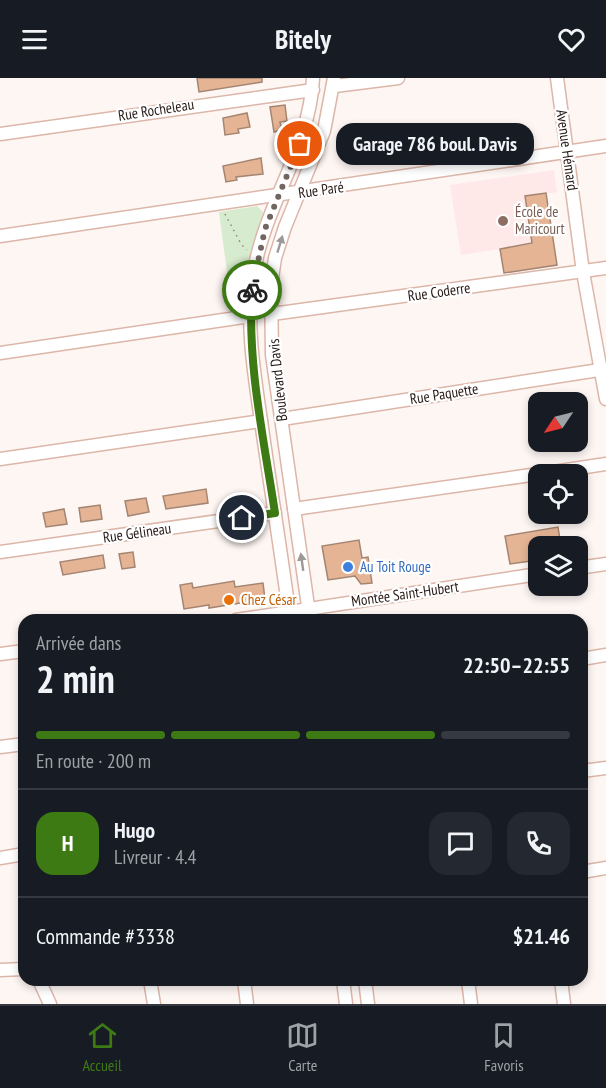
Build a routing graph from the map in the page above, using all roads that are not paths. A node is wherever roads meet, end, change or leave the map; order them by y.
1 (398, 78) edge
2 (557, 78) edge
3 (335, 82) edge
4 (313, 84) edge
5 (0, 134) edge
6 (606, 146) edge
7 (568, 152) junction
8 (299, 193) junction
9 (279, 195) junction
10 (0, 236) edge
11 (606, 268) edge
12 (583, 272) junction
13 (272, 314) junction
14 (250, 316) junction
15 (0, 353) edge
16 (604, 369) edge
17 (606, 399) edge
18 (282, 419) junction
19 (261, 421) junction
20 (0, 459) edge
21 (606, 464) edge
22 (588, 467) edge
23 (528, 476) edge
24 (294, 509) junction
25 (275, 513) junction
26 (298, 533) junction
27 (278, 536) junction
28 (0, 552) edge
29 (606, 564) edge
30 (588, 567) edge
31 (528, 576) edge
32 (290, 614) edge
33 (309, 614) edge
34 (18, 652) edge
35 (0, 654) edge
36 (606, 655) edge
37 (588, 658) edge
38 (18, 745) edge
39 (0, 747) edge
40 (606, 768) edge
41 (588, 770) edge
42 (18, 855) edge
43 (0, 858) edge
44 (606, 868) edge
45 (588, 871) edge
46 (18, 969) edge
47 (0, 970) edge
48 (42, 986) edge
49 (151, 986) edge
50 (245, 986) edge
51 (344, 986) edge
52 (366, 986) edge
53 (469, 986) edge
54 (562, 986) edge
55 (50, 1004) edge
56 (154, 1004) edge
57 (247, 1004) edge
58 (346, 1004) edge
59 (368, 1004) edge
60 (471, 1004) edge
61 (564, 1004) edge

1 - 3 street
2 - 7 street, Avenue Hémard
3 - 8 street, Boulevard Davis
4 - 5 street, Rue Rocheleau
4 - 9 street, Boulevard Davis
6 - 7 street, Rue Paré
7 - 8 street, Rue Paré
7 - 12 street, Avenue Hémard
8 - 9 street, Rue Paré
13 -> 8 street, Boulevard Davis
9 - 10 street, Rue Paré
9 - 14 street, Boulevard Davis
11 - 12 street, Rue Coderre
12 - 13 street, Rue Coderre
12 - 16 street, Avenue Hémard
13 - 18 street, Boulevard Davis
14 - 15 street
14 - 19 street, Boulevard Davis
16 - 17 street, Avenue Hémard
16 - 18 street, Rue Paquette
18 - 24 street, Boulevard Davis
19 - 20 street
19 - 25 street, Boulevard Davis
21 - 22 street
23 - 24 street
24 - 26 street, Boulevard Davis
25 - 27 street, Boulevard Davis
25 - 28 street, Rue Gélineau
26 - 27 street
33 -> 26 street, Boulevard Davis
27 - 32 street, Boulevard Davis
29 - 30 street
31 - 33 street, Montée Saint-Hubert
34 - 35 street
36 - 37 street
38 - 39 street
40 - 41 street
42 - 43 street
44 - 45 street
46 - 47 street
48 - 55 street
49 - 56 street
50 - 57 street
51 - 58 street
52 - 59 street
53 - 60 street
54 - 61 street

